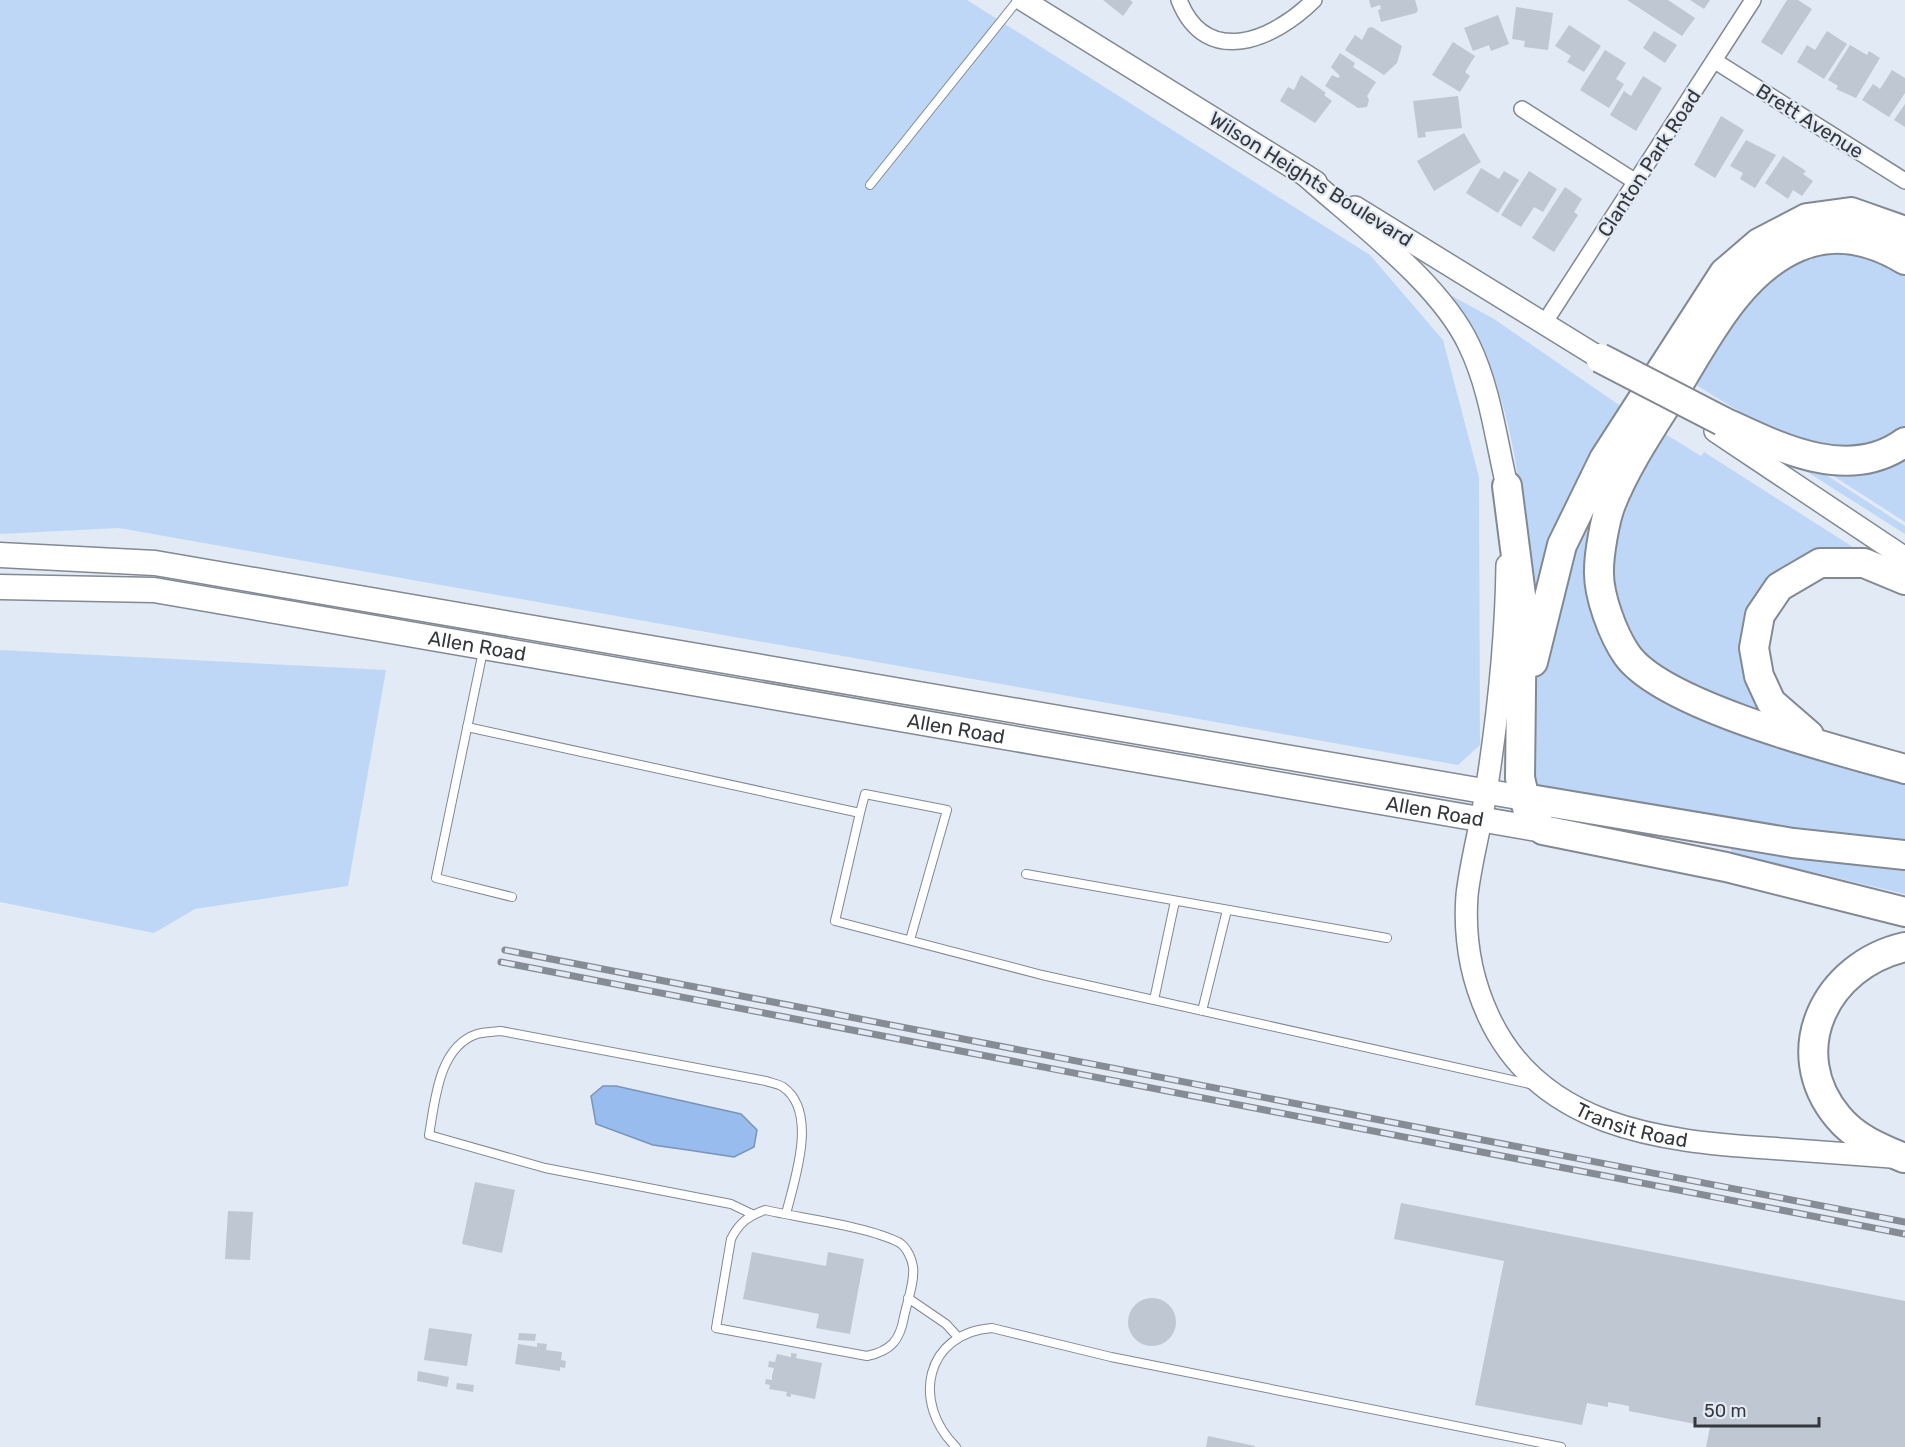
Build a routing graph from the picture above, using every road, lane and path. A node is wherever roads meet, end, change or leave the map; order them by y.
1 (1018, 0) edge
2 (1023, 0) edge
3 (1179, 0) edge
4 (1314, 0) edge
5 (1753, 0) edge
6 (1715, 61) junction
7 (1522, 109) dead end
8 (1305, 176) junction
9 (1905, 181) edge
10 (1636, 182) junction
11 (870, 185) dead end
12 (1905, 231) edge
13 (1905, 260) edge
14 (1543, 325) junction
15 (1600, 358) joint
16 (1719, 426) junction
17 (1905, 442) edge
18 (1507, 486) junction
19 (0, 555) edge
20 (1905, 558) edge
21 (1905, 580) edge
22 (0, 587) edge
23 (484, 646) junction
24 (1521, 714) junction
25 (467, 727) junction
26 (1820, 745) junction
27 (1905, 769) edge
28 (1486, 791) junction
29 (1524, 798) junction
30 (860, 813) junction
31 (1481, 821) junction
32 (1543, 830) junction
33 (1905, 855) edge
34 (1026, 874) dead end
35 (512, 897) dead end
36 (1175, 901) junction
37 (1227, 910) junction
38 (1905, 912) edge
39 (1387, 938) dead end
40 (910, 940) junction
41 (1905, 947) edge
42 (1154, 1000) junction
43 (1202, 1011) junction
44 (1544, 1088) junction
45 (1905, 1158) edge
46 (752, 1214) junction
47 (786, 1214) junction
48 (908, 1298) junction
49 (957, 1336) junction
50 (956, 1447) edge
51 (1561, 1447) edge

1 - 11 lane
2 - 8 main road, Wilson Heights Boulevard
3 - 4 street
5 - 6 street, Clanton Park Road
6 - 9 street, Brett Avenue
6 - 10 street, Clanton Park Road
7 - 10 street
8 - 14 main road, Wilson Heights Boulevard
8 - 18 main road, Transit Road
10 - 14 street, Clanton Park Road
12 - 24 highway
13 - 26 highway
14 - 15 main road, Wilson Heights Boulevard
15 - 16 highway, bridge
16 - 17 highway
16 - 20 main road
18 - 24 highway
18 - 28 main road, Transit Road
19 - 28 main road, Allen Road
21 - 26 highway
22 - 23 main road, Allen Road
23 - 25 lane
23 - 31 main road, Allen Road
24 - 29 highway
25 - 30 lane
25 - 35 lane
26 - 27 highway
28 - 29 main road, Allen Road
28 - 31 main road, Transit Road
29 - 32 highway
29 - 33 highway, Allen Road
30 - 40 lane
30 - 40 lane
31 - 32 main road, Allen Road
31 - 44 main road, Transit Road
32 - 38 highway, Allen Road
34 - 36 lane
36 - 37 lane
36 - 42 lane
37 - 39 lane
37 - 43 lane
40 - 42 lane
41 - 45 highway
42 - 43 lane
43 - 44 lane
44 - 45 main road, Transit Road
46 - 47 lane
46 - 47 lane
46 - 48 lane
47 - 48 lane
48 - 49 lane
49 - 50 lane
49 - 51 lane

